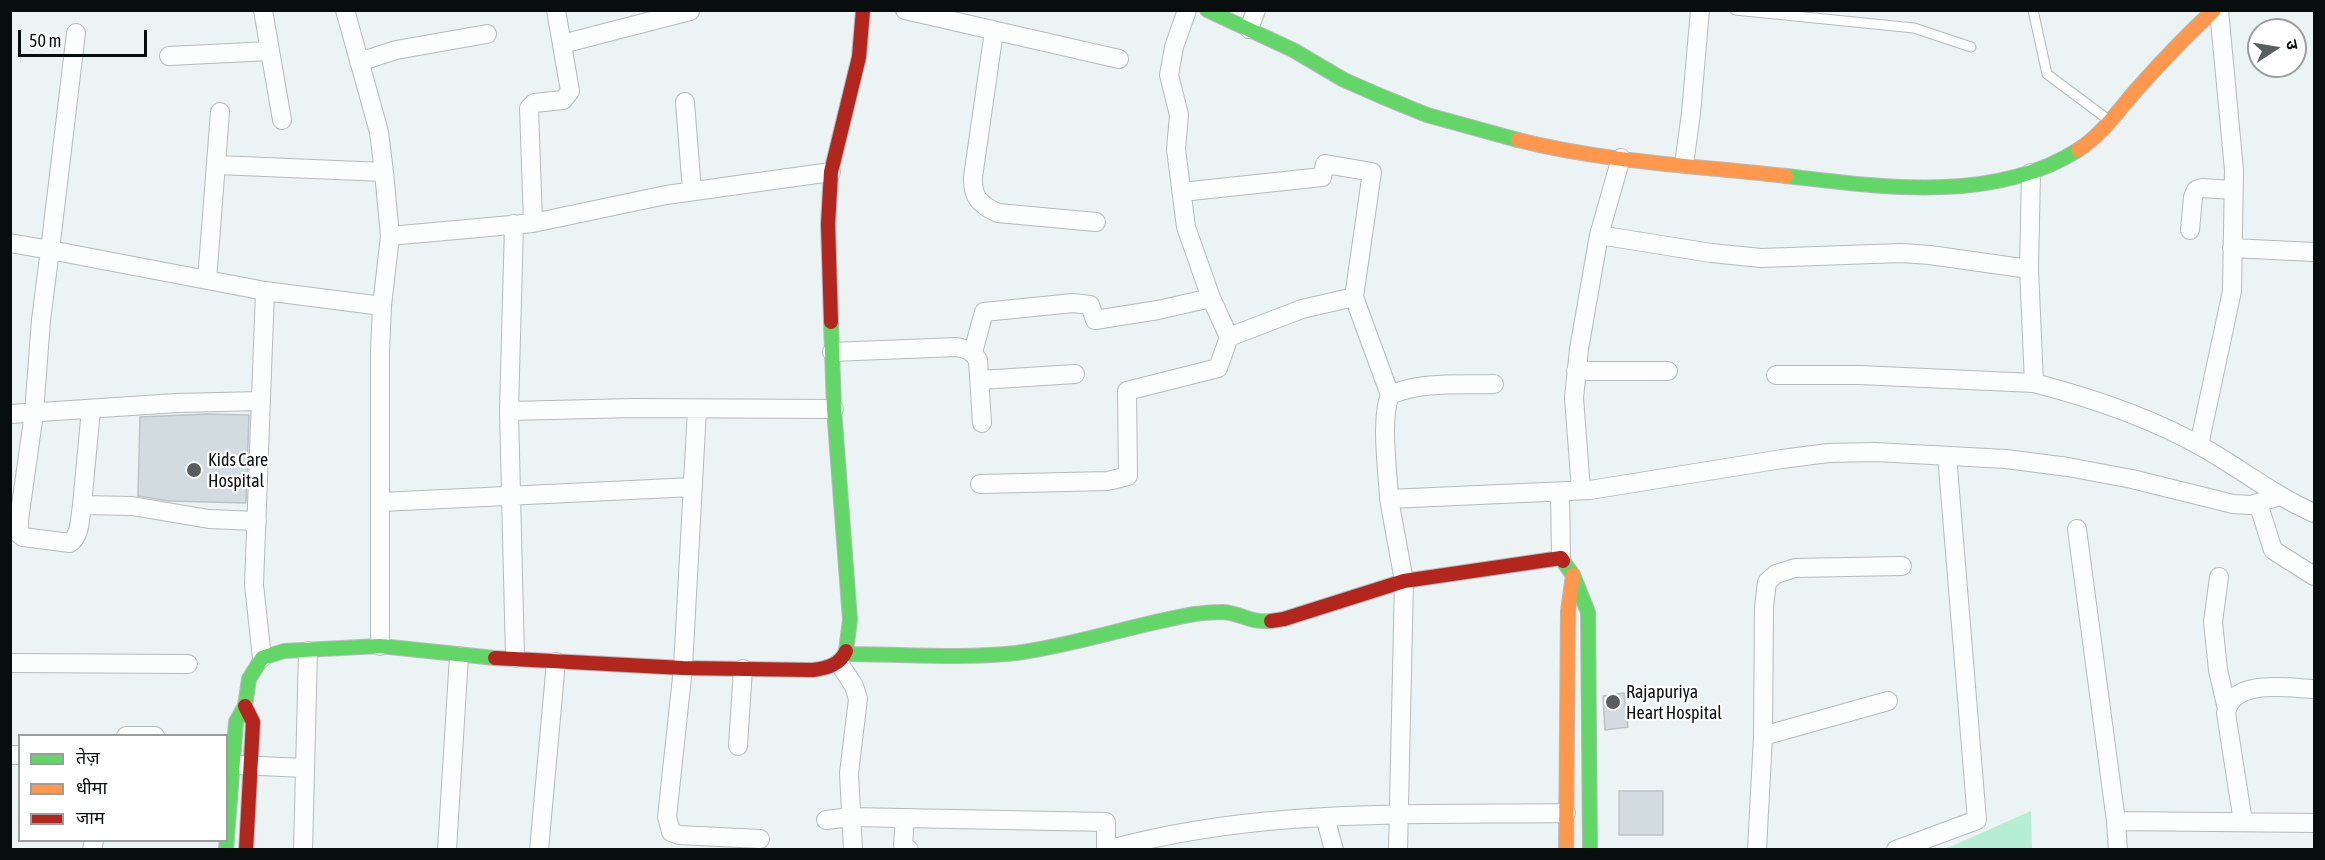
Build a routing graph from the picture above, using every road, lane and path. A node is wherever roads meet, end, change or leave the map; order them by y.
1 (263, 10) edge
2 (345, 10) edge
3 (556, 10) edge
4 (864, 10) edge
5 (905, 10) edge
6 (1187, 10) edge
7 (1207, 10) edge
8 (1256, 10) edge
9 (1700, 10) edge
10 (1735, 10) edge
11 (2032, 10) edge
12 (2214, 10) edge
13 (2219, 10) edge
14 (690, 11) edge
15 (1249, 29) junction
16 (994, 31) junction
17 (76, 33) dead end
18 (487, 34) dead end
19 (562, 44) junction
20 (1971, 47) dead end
21 (270, 51) junction
22 (169, 56) dead end
23 (1119, 59) dead end
24 (359, 62) junction
25 (684, 102) dead end
26 (220, 112) dead end
27 (282, 120) dead end
28 (2112, 122) junction
29 (1621, 158) junction
30 (1684, 164) junction
31 (217, 165) junction
32 (384, 172) junction
33 (831, 172) junction
34 (2031, 173) junction
35 (2233, 190) junction
36 (692, 191) junction
37 (1182, 192) junction
38 (1096, 222) dead end
39 (533, 223) junction
40 (514, 224) junction
41 (2190, 230) dead end
42 (1599, 235) junction
43 (390, 237) junction
44 (10, 243) edge
45 (2232, 248) junction
46 (50, 250) junction
47 (2314, 252) edge
48 (2029, 269) junction
49 (207, 280) junction
50 (265, 291) junction
51 (1354, 297) junction
52 (1211, 298) junction
53 (382, 306) junction
54 (1229, 338) junction
55 (832, 352) junction
56 (973, 352) junction
57 (1576, 371) junction
58 (1668, 371) dead end
59 (1075, 374) dead end
60 (1776, 375) dead end
61 (980, 380) junction
62 (2034, 383) junction
63 (1494, 384) dead end
64 (1390, 395) junction
65 (261, 401) junction
66 (91, 409) junction
67 (697, 409) junction
68 (834, 409) junction
69 (509, 411) junction
70 (34, 413) junction
71 (10, 414) edge
72 (982, 423) dead end
73 (2199, 445) junction
74 (1948, 467) dead end
75 (980, 484) dead end
76 (693, 487) junction
77 (1581, 490) junction
78 (1560, 492) junction
79 (2280, 496) junction
80 (511, 497) junction
81 (1389, 499) junction
82 (381, 502) junction
83 (2258, 503) junction
84 (82, 505) junction
85 (2314, 513) edge
86 (15, 520) edge
87 (257, 521) junction
88 (2077, 529) dead end
89 (1562, 558) junction
90 (1902, 566) dead end
91 (1573, 575) junction
92 (2314, 576) edge
93 (2219, 577) dead end
94 (1404, 581) junction
95 (380, 646) junction
96 (308, 651) junction
97 (459, 656) junction
98 (262, 658) junction
99 (515, 658) junction
100 (842, 658) junction
101 (556, 662) junction
102 (10, 663) edge
103 (188, 664) dead end
104 (683, 668) junction
105 (742, 669) junction
106 (2314, 689) edge
107 (1888, 701) dead end
108 (244, 706) junction
109 (2227, 709) junction
110 (1763, 736) junction
111 (230, 740) edge
112 (253, 742) junction
113 (738, 746) dead end
114 (233, 765) junction
115 (252, 766) junction
116 (305, 768) junction
117 (1566, 813) junction
118 (1400, 815) junction
119 (851, 817) junction
120 (906, 818) junction
121 (1325, 818) junction
122 (826, 820) dead end
123 (2116, 821) junction
124 (2243, 822) junction
125 (2314, 823) edge
126 (228, 825) edge
127 (760, 839) dead end
128 (1153, 843) edge
129 (246, 849) edge
130 (303, 849) edge
131 (447, 849) edge
132 (539, 849) edge
133 (853, 849) edge
134 (909, 849) edge
135 (1106, 849) edge
136 (1334, 849) edge
137 (1398, 849) edge
138 (1566, 849) edge
139 (1590, 849) edge
140 (1757, 849) edge
141 (1896, 849) edge
142 (2118, 849) edge

1 - 21 street
2 - 24 street
3 - 19 street
4 - 33 street
5 - 16 street
6 - 37 street
7 - 15 street
8 - 15 street
9 - 30 street
10 - 20 lane
11 - 28 lane
12 - 28 street
13 - 35 street
14 - 19 street
15 - 29 street
16 - 23 street
16 - 38 street
17 - 46 street
18 - 24 street
19 - 39 street
21 - 22 street
21 - 27 street
24 - 32 street
25 - 36 street
26 - 31 street
28 - 34 street
29 - 30 street
29 - 42 street
30 - 34 street
31 - 32 street
31 - 49 street
32 - 43 street
33 - 36 street
33 - 55 street
34 - 48 street
35 - 41 street
35 - 45 street
36 - 39 street
37 - 51 street
37 - 52 street
39 - 40 street
40 - 43 street
40 - 69 street
42 - 48 street
42 - 57 street
43 - 53 street
44 - 46 street
45 - 47 street
45 - 73 street
46 - 49 street
46 - 70 street
48 - 62 street
49 - 50 street
50 - 53 street
50 - 65 street
51 - 54 street
51 - 64 street
52 - 54 street
52 - 56 street
53 - 82 street
54 - 75 street
55 - 56 street
55 - 68 street
56 - 61 street
57 - 58 street
57 - 77 street
59 - 61 street
60 - 62 street
61 - 72 street
62 - 73 street
63 - 64 street
64 - 81 street
65 - 66 street
65 - 87 street
66 - 70 street
66 - 84 street
67 - 68 street
67 - 69 street
67 - 76 street
68 - 100 street
69 - 80 street
70 - 71 street
70 - 86 street
73 - 79 street
74 - 141 street
76 - 80 street
76 - 104 street
77 - 78 street
77 - 83 street
78 - 81 street
78 - 89 street
79 - 83 street
79 - 85 street
80 - 82 street
80 - 99 street
81 - 94 street
82 - 95 street
83 - 92 street
84 - 86 street
84 - 87 street
87 - 98 street
88 - 123 street
89 - 91 street
89 - 94 street
90 - 110 street
91 - 117 street
91 - 139 street
93 - 109 street
94 - 100 street
94 - 118 street
95 - 96 street
95 - 97 street
96 - 98 street
96 - 116 street
97 - 99 street
97 - 131 street
98 - 108 street
99 - 101 street
100 - 105 street
100 - 119 street
101 - 104 street
101 - 132 street
102 - 103 street
104 - 105 street
104 - 127 street
105 - 113 street
106 - 109 street
107 - 110 street
108 - 111 street
108 - 112 street
109 - 124 street
110 - 140 street
111 - 112 street
111 - 114 street
112 - 115 street
114 - 115 street
114 - 126 street
115 - 116 street
115 - 129 street
116 - 130 street
117 - 118 street
117 - 138 street
118 - 121 street
118 - 137 street
119 - 120 street
119 - 122 street
119 - 133 street
120 - 134 street
120 - 135 street
121 - 128 street
121 - 136 street
123 - 124 street
123 - 142 street
124 - 125 street
128 - 135 street

